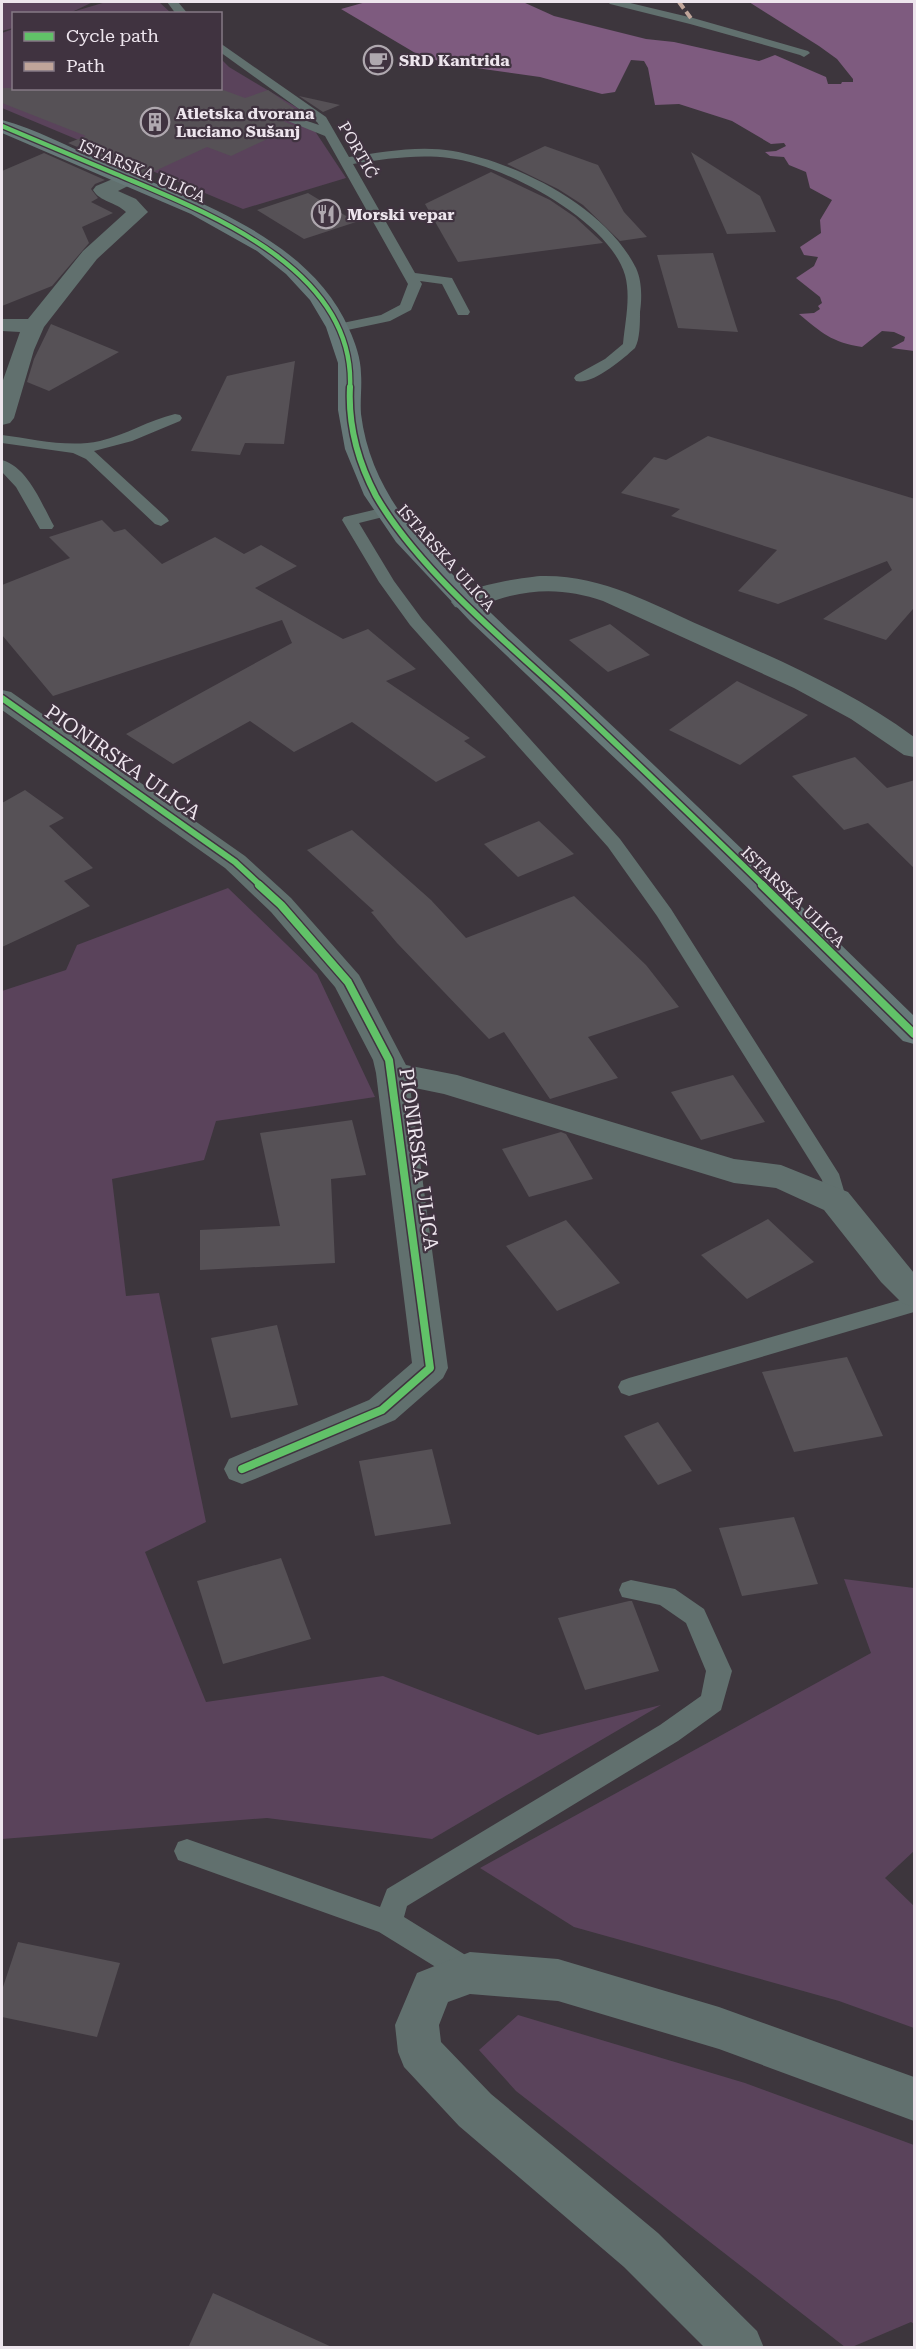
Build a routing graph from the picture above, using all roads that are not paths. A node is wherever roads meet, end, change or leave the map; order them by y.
1 (614, 2) edge
2 (222, 47) edge
3 (804, 53) dead end
4 (284, 117) dead end
5 (2, 126) edge
6 (329, 133) junction
7 (345, 161) junction
8 (127, 179) junction
9 (410, 276) junction
10 (463, 312) dead end
11 (2, 325) edge
12 (34, 326) junction
13 (338, 328) junction
14 (581, 378) dead end
15 (2, 418) edge
16 (175, 418) dead end
17 (2, 438) edge
18 (77, 449) junction
19 (2, 465) edge
20 (386, 512) junction
21 (161, 521) dead end
22 (46, 526) dead end
23 (464, 602) junction
24 (2, 698) edge
25 (915, 749) edge
26 (915, 1034) edge
27 (392, 1073) junction
28 (836, 1201) junction
29 (915, 1294) edge
30 (915, 1304) edge
31 (629, 1387) dead end
32 (242, 1469) dead end
33 (632, 1590) dead end
34 (188, 1851) dead end
35 (388, 1922) junction
36 (470, 1973) junction
37 (915, 2099) edge
38 (740, 2348) edge

1 - 3 lane
2 - 6 lane, PORTIĆ
4 - 6 lane
5 - 8 main road, ISTARSKA ULICA
6 - 7 lane, PORTIĆ
7 - 9 lane, PORTIĆ
7 - 14 lane
8 - 12 street
8 - 13 main road, ISTARSKA ULICA
9 - 10 lane
9 - 13 lane
11 - 12 street
12 - 15 street
13 - 20 main road, ISTARSKA ULICA
16 - 18 lane
17 - 18 lane
18 - 21 lane
19 - 22 lane
20 - 23 main road, ISTARSKA ULICA
20 - 28 lane, ISTARSKA ULICA
23 - 25 street, ISTARSKA ULICA
23 - 26 main road, ISTARSKA ULICA
24 - 27 street, PIONIRSKA ULICA
27 - 28 street, ISTARSKA ULICA
27 - 32 street, PIONIRSKA ULICA
28 - 29 street, ISTARSKA ULICA
30 - 31 lane
33 - 35 lane
34 - 35 lane
35 - 36 lane
36 - 37 street
36 - 38 street

